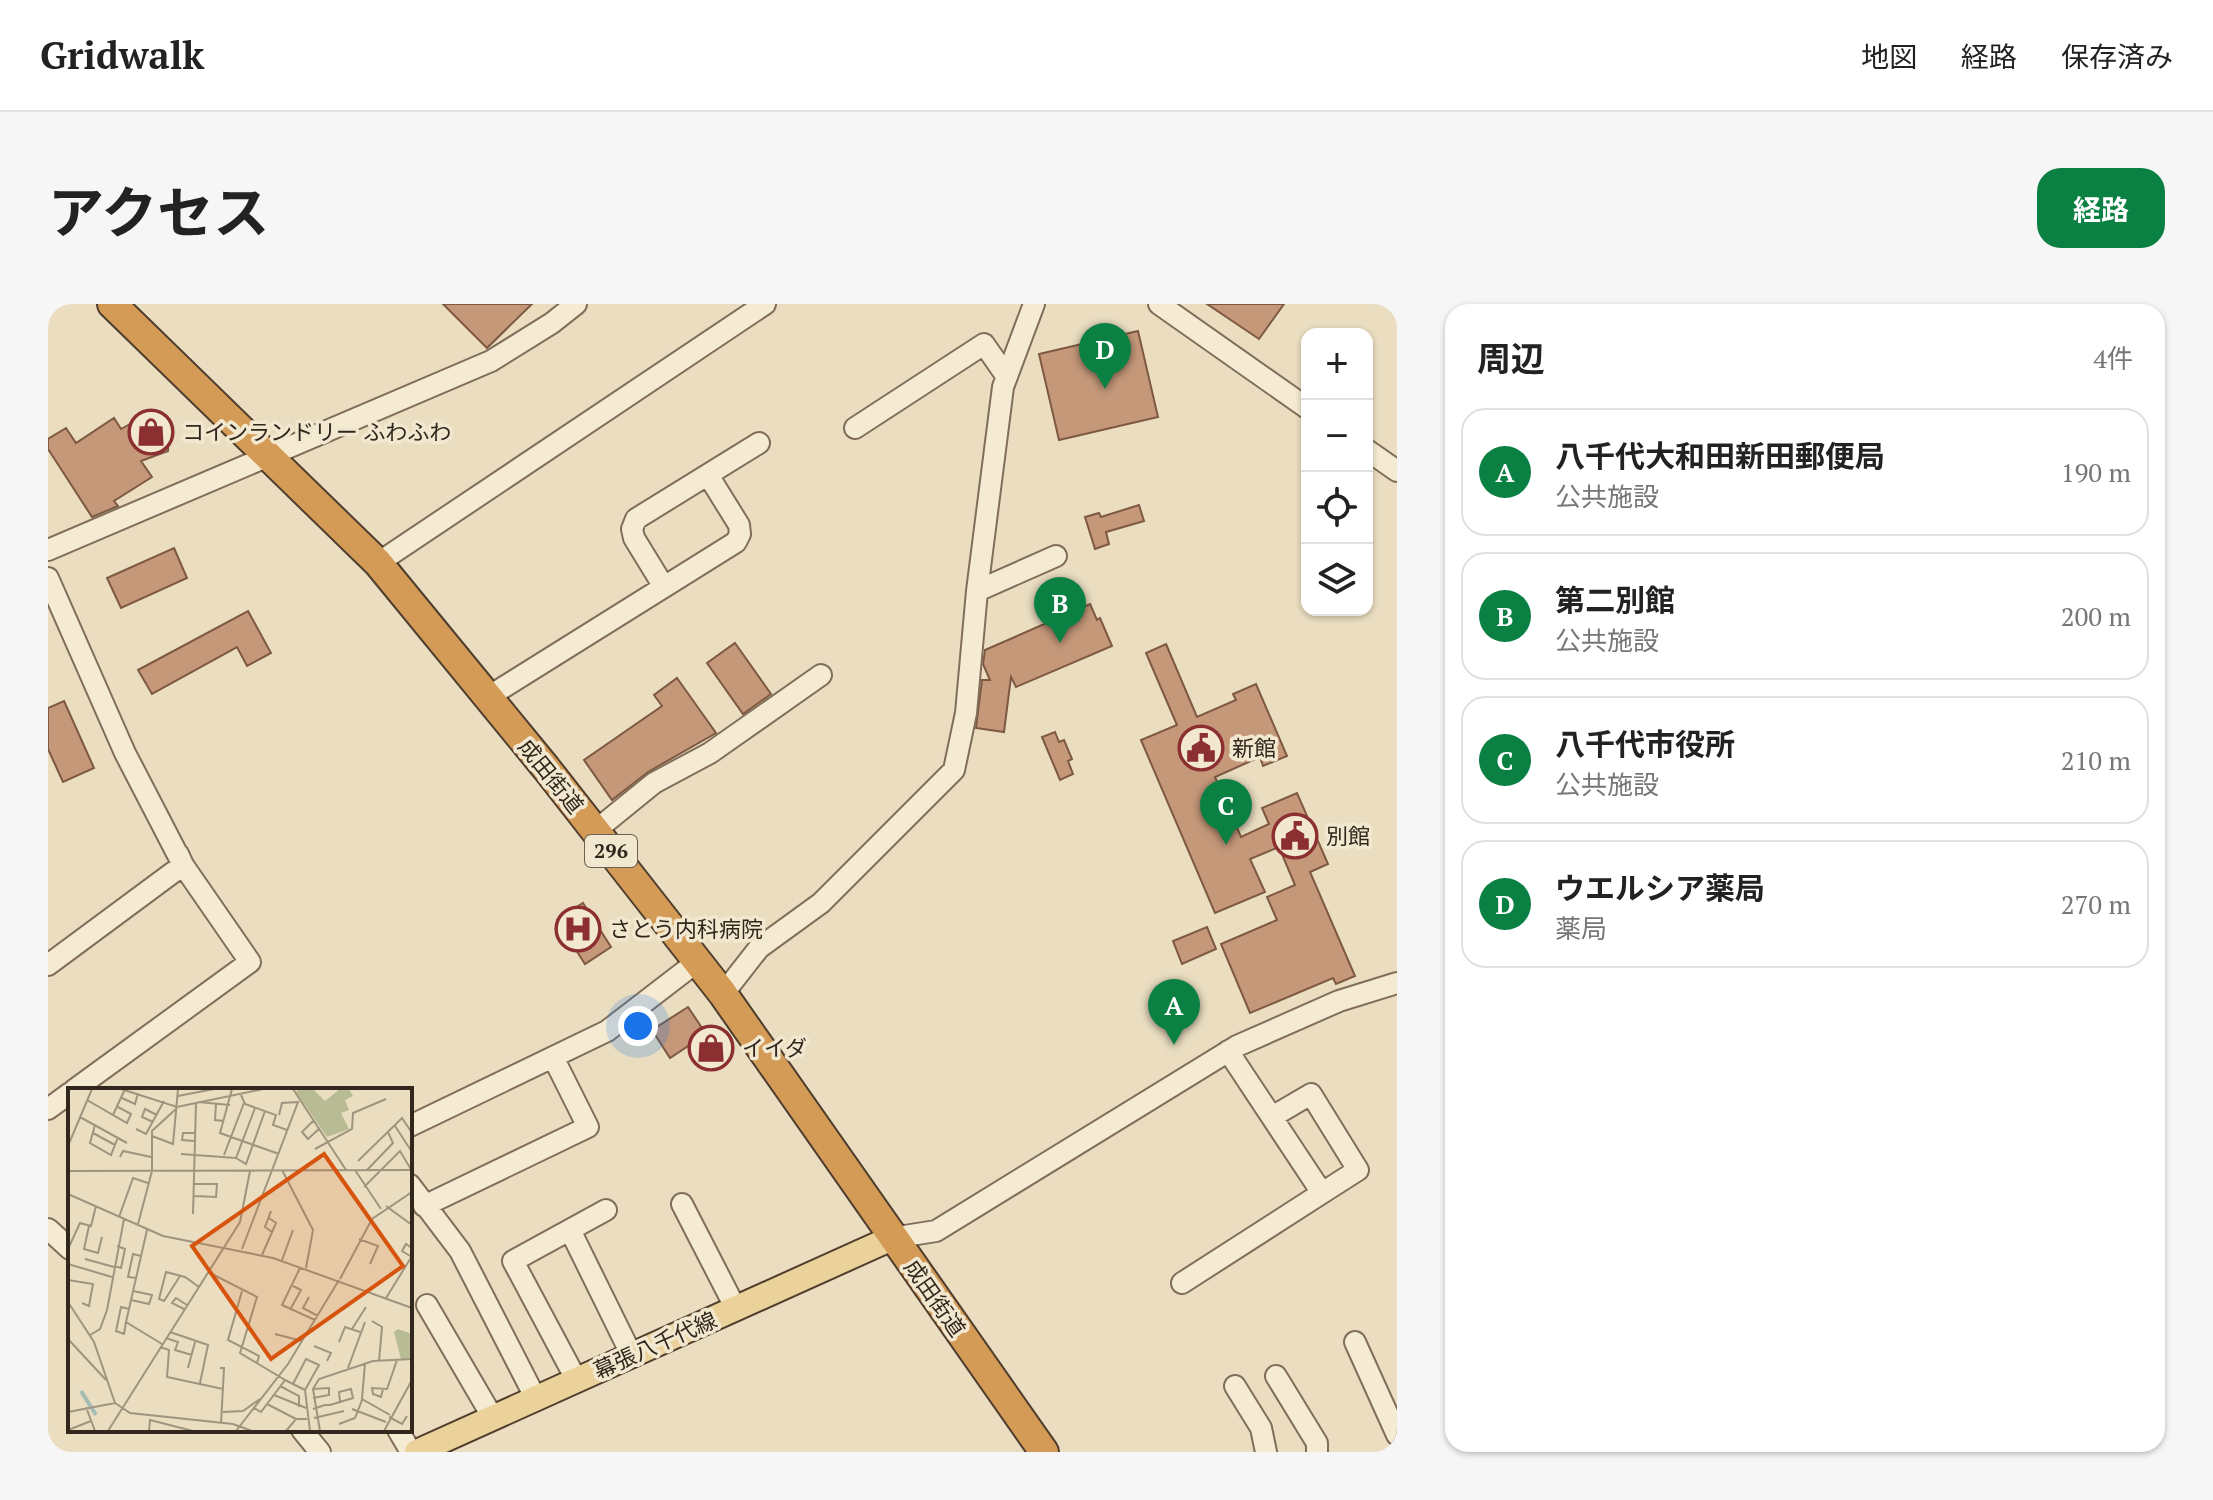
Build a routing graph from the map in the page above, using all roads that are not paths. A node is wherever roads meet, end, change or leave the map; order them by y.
1 (112, 304) edge
2 (576, 304) edge
3 (765, 304) edge
4 (1034, 304) edge
5 (1159, 304) edge
6 (1007, 377) junction
7 (1301, 404) edge
8 (855, 428) dead end
9 (759, 443) dead end
10 (1373, 454) edge
11 (270, 456) junction
12 (1397, 471) edge
13 (708, 475) junction
14 (48, 550) edge
15 (1056, 556) dead end
16 (378, 563) junction
17 (48, 577) edge
18 (664, 587) junction
19 (977, 591) junction
20 (821, 675) dead end
21 (488, 697) junction
22 (595, 831) junction
23 (183, 865) junction
24 (698, 961) junction
25 (48, 965) edge
26 (1397, 983) edge
27 (723, 994) junction
28 (1228, 1051) junction
29 (554, 1059) junction
30 (77, 1088) edge
31 (68, 1095) edge
32 (48, 1109) edge
33 (1272, 1117) junction
34 (412, 1125) edge
35 (412, 1188) edge
36 (1322, 1193) junction
37 (682, 1204) dead end
38 (424, 1206) junction
39 (606, 1210) dead end
40 (48, 1229) edge
41 (570, 1230) junction
42 (892, 1238) junction
43 (68, 1247) edge
44 (1182, 1283) dead end
45 (427, 1305) dead end
46 (736, 1309) junction
47 (1355, 1342) dead end
48 (632, 1356) junction
49 (1276, 1376) dead end
50 (577, 1381) junction
51 (1235, 1386) dead end
52 (536, 1399) junction
53 (493, 1418) junction
54 (304, 1432) edge
55 (399, 1432) edge
56 (1397, 1435) edge
57 (320, 1452) edge
58 (411, 1452) edge
59 (417, 1452) edge
60 (1044, 1452) edge
61 (1266, 1452) edge
62 (1317, 1452) edge

1 - 11 highway, 成田街道 / 296
2 - 11 street
3 - 16 street
4 - 6 street
5 - 7 street
6 - 8 street
6 - 19 street
9 - 13 street
10 - 12 street
11 - 14 street
11 - 16 highway, 成田街道 / 296
13 - 18 street
13 - 18 street
15 - 19 street
16 - 21 highway, 成田街道 / 296
17 - 23 street
18 - 21 street
19 - 27 street
20 - 22 street
21 - 22 highway, 成田街道 / 296
22 - 24 highway, 成田街道 / 296
23 - 25 street
23 - 30 street
24 - 27 highway, 成田街道 / 296
24 - 29 street
26 - 28 street
27 - 42 highway, 成田街道 / 296
28 - 33 street
28 - 42 street
29 - 34 street
29 - 38 street
31 - 32 street
33 - 36 street
33 - 36 street
35 - 38 street
36 - 44 street
37 - 46 street
38 - 52 street
39 - 41 street
40 - 43 street
41 - 48 street
41 - 50 street
42 - 46 main road, 幕張八千代線
42 - 60 highway, 成田街道 / 296
45 - 53 street
46 - 48 main road, 幕張八千代線
47 - 56 street
48 - 50 main road, 幕張八千代線
49 - 62 street
50 - 52 main road, 幕張八千代線
51 - 61 street
52 - 53 main road, 幕張八千代線
53 - 59 main road, 幕張八千代線
54 - 57 street
55 - 58 street

